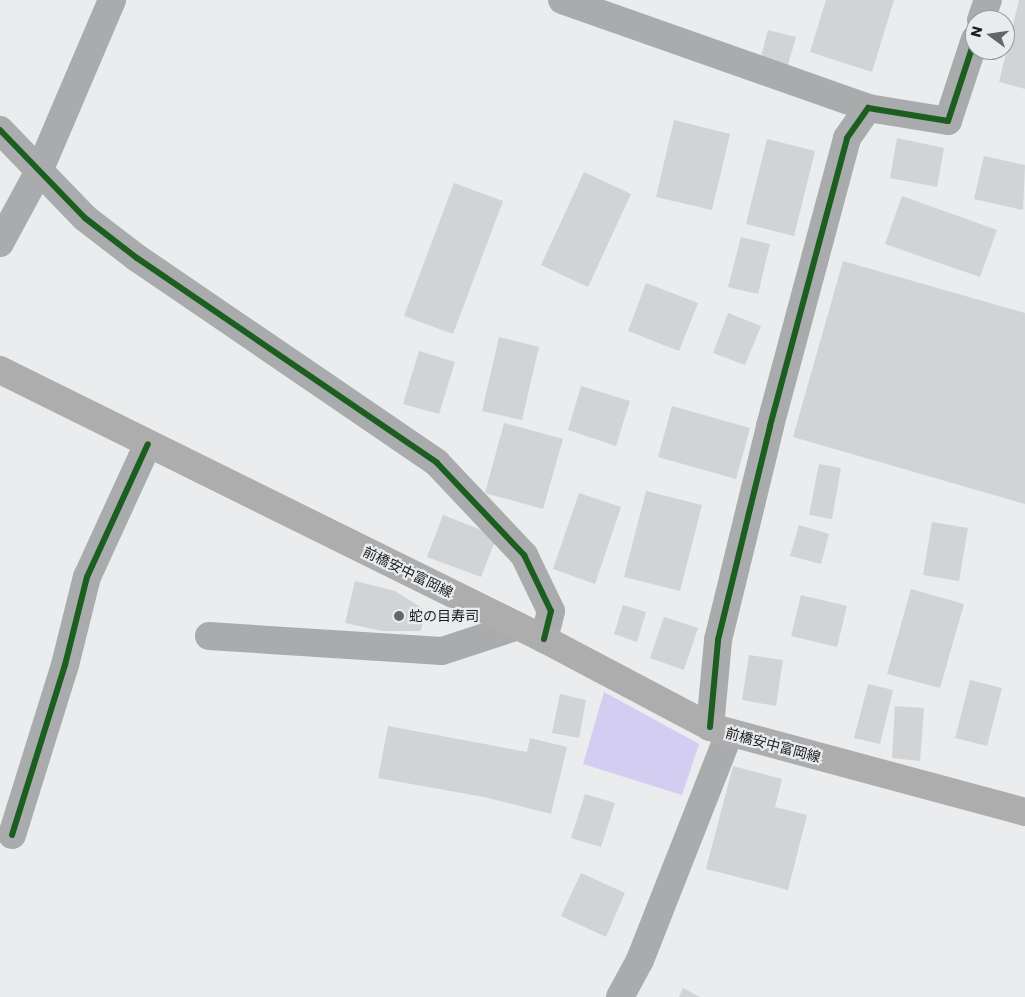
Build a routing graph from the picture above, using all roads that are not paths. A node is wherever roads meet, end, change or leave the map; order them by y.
1 (112, 0) edge
2 (562, 0) edge
3 (968, 60) edge
4 (868, 108) junction
5 (0, 130) edge
6 (40, 169) junction
7 (0, 243) edge
8 (0, 370) edge
9 (148, 444) junction
10 (518, 626) junction
11 (209, 636) dead end
12 (544, 638) junction
13 (720, 731) junction
14 (1025, 812) edge
15 (12, 835) dead end
16 (620, 997) edge

1 - 6 street
2 - 4 street
3 - 4 street
4 - 13 street
5 - 6 street
6 - 7 street
6 - 12 street
8 - 9 main road, 前橋安中富岡線
9 - 10 main road, 前橋安中富岡線
9 - 15 street
10 - 11 street
10 - 12 main road, 前橋安中富岡線
12 - 13 main road, 前橋安中富岡線
13 - 14 main road, 前橋安中富岡線
13 - 16 street

